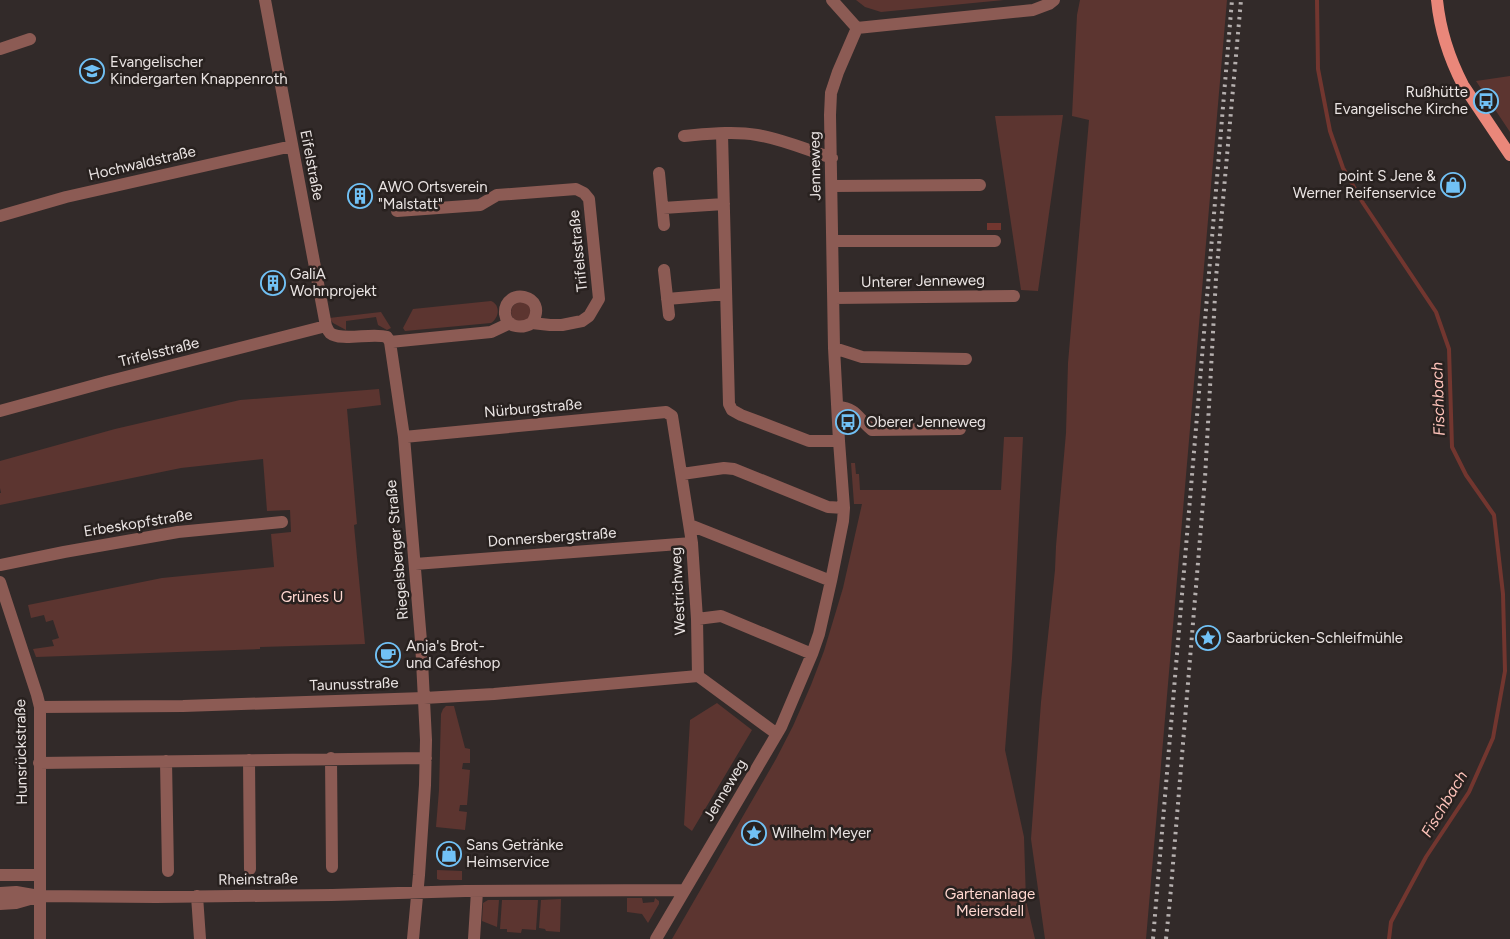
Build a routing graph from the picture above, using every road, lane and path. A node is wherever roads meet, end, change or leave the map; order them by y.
1 (265, 0) edge
2 (832, 0) edge
3 (1054, 0) edge
4 (1437, 0) edge
5 (858, 28) junction
6 (30, 39) dead end
7 (0, 49) edge
8 (722, 134) junction
9 (684, 136) dead end
10 (292, 146) junction
11 (1510, 155) edge
12 (832, 158) junction
13 (659, 173) dead end
14 (980, 185) dead end
15 (832, 186) junction
16 (724, 204) junction
17 (662, 208) junction
18 (397, 211) dead end
19 (0, 216) edge
20 (664, 225) dead end
21 (833, 241) junction
22 (995, 241) dead end
23 (664, 270) dead end
24 (726, 294) junction
25 (1014, 296) dead end
26 (834, 298) junction
27 (667, 299) junction
28 (669, 315) dead end
29 (510, 323) junction
30 (532, 323) junction
31 (328, 330) junction
32 (390, 342) junction
33 (834, 348) junction
34 (966, 359) dead end
35 (838, 407) junction
36 (0, 411) edge
37 (666, 412) joint
38 (960, 430) dead end
39 (404, 437) junction
40 (839, 442) junction
41 (682, 474) junction
42 (844, 508) junction
43 (282, 522) dead end
44 (690, 525) junction
45 (692, 542) junction
46 (415, 564) junction
47 (0, 565) edge
48 (831, 581) junction
49 (0, 582) edge
50 (697, 619) junction
51 (812, 654) junction
52 (698, 676) junction
53 (424, 698) junction
54 (40, 707) junction
55 (776, 734) junction
56 (330, 758) junction
57 (426, 758) junction
58 (249, 760) junction
59 (166, 761) junction
60 (39, 763) junction
61 (332, 867) dead end
62 (250, 869) dead end
63 (168, 871) dead end
64 (0, 875) edge
65 (39, 875) junction
66 (684, 890) junction
67 (477, 891) junction
68 (417, 892) junction
69 (0, 893) edge
70 (39, 896) junction
71 (197, 896) junction
72 (0, 904) edge
73 (40, 939) edge
74 (200, 939) edge
75 (413, 939) edge
76 (474, 939) edge
77 (656, 939) edge

1 - 10 street, Eifelstraße
2 - 5 street
3 - 5 street
4 - 11 main road
5 - 12 street, Jenneweg
6 - 7 street
8 - 9 street
8 - 12 street
8 - 16 street
10 - 19 street, Hochwaldstraße
10 - 31 street, Eifelstraße
12 - 15 street, Jenneweg
13 - 17 street
14 - 15 street
15 - 21 street, Jenneweg
16 - 17 street
16 - 24 street
17 - 20 street
18 - 30 street, Trifelsstraße
21 - 22 street
21 - 26 street, Jenneweg
23 - 27 street
24 - 27 street
24 - 40 street
25 - 26 street, Unterer Jenneweg
26 - 33 street, Jenneweg
27 - 28 street
29 - 30 street, Trifelsstraße
29 - 30 street
29 - 32 street, Trifelsstraße
31 - 32 street
31 - 36 street, Trifelsstraße
32 - 39 street, Riegelsberger Straße
33 - 34 street
33 - 35 street, Jenneweg
35 - 38 street
35 - 40 street, Jenneweg
37 - 39 street, Nürburgstraße
37 - 41 street, Westrichweg
39 - 46 street, Riegelsberger Straße
40 - 42 street, Jenneweg
41 - 42 street
41 - 44 street, Westrichweg
42 - 48 street, Jenneweg
43 - 47 street, Erbeskopfstraße
44 - 45 street, Westrichweg
44 - 48 street
45 - 46 street, Donnersbergstraße
45 - 50 street, Westrichweg
46 - 53 street, Riegelsberger Straße
48 - 51 street, Jenneweg
49 - 54 street, Hunsrückstraße
50 - 51 street
50 - 52 street, Westrichweg
51 - 55 street, Jenneweg
52 - 53 street, Taunusstraße
52 - 55 street
53 - 54 street, Taunusstraße
53 - 57 street, Riegelsberger Straße
54 - 60 street, Hunsrückstraße
55 - 66 street, Jenneweg
56 - 57 street
56 - 58 street
56 - 61 street
57 - 68 street, Riegelsberger Straße
58 - 59 street
58 - 62 street
59 - 60 street
59 - 63 street
60 - 65 street, Hunsrückstraße
64 - 65 street
65 - 70 street, Hunsrückstraße
66 - 67 street, Rheinstraße
66 - 77 street, Jenneweg
67 - 68 street, Rheinstraße
67 - 76 street
68 - 71 street, Rheinstraße
68 - 75 street, Riegelsberger Straße
69 - 70 street, Rheinstraße
70 - 71 street, Rheinstraße
70 - 72 street, Rheinstraße
70 - 73 street
71 - 74 street

